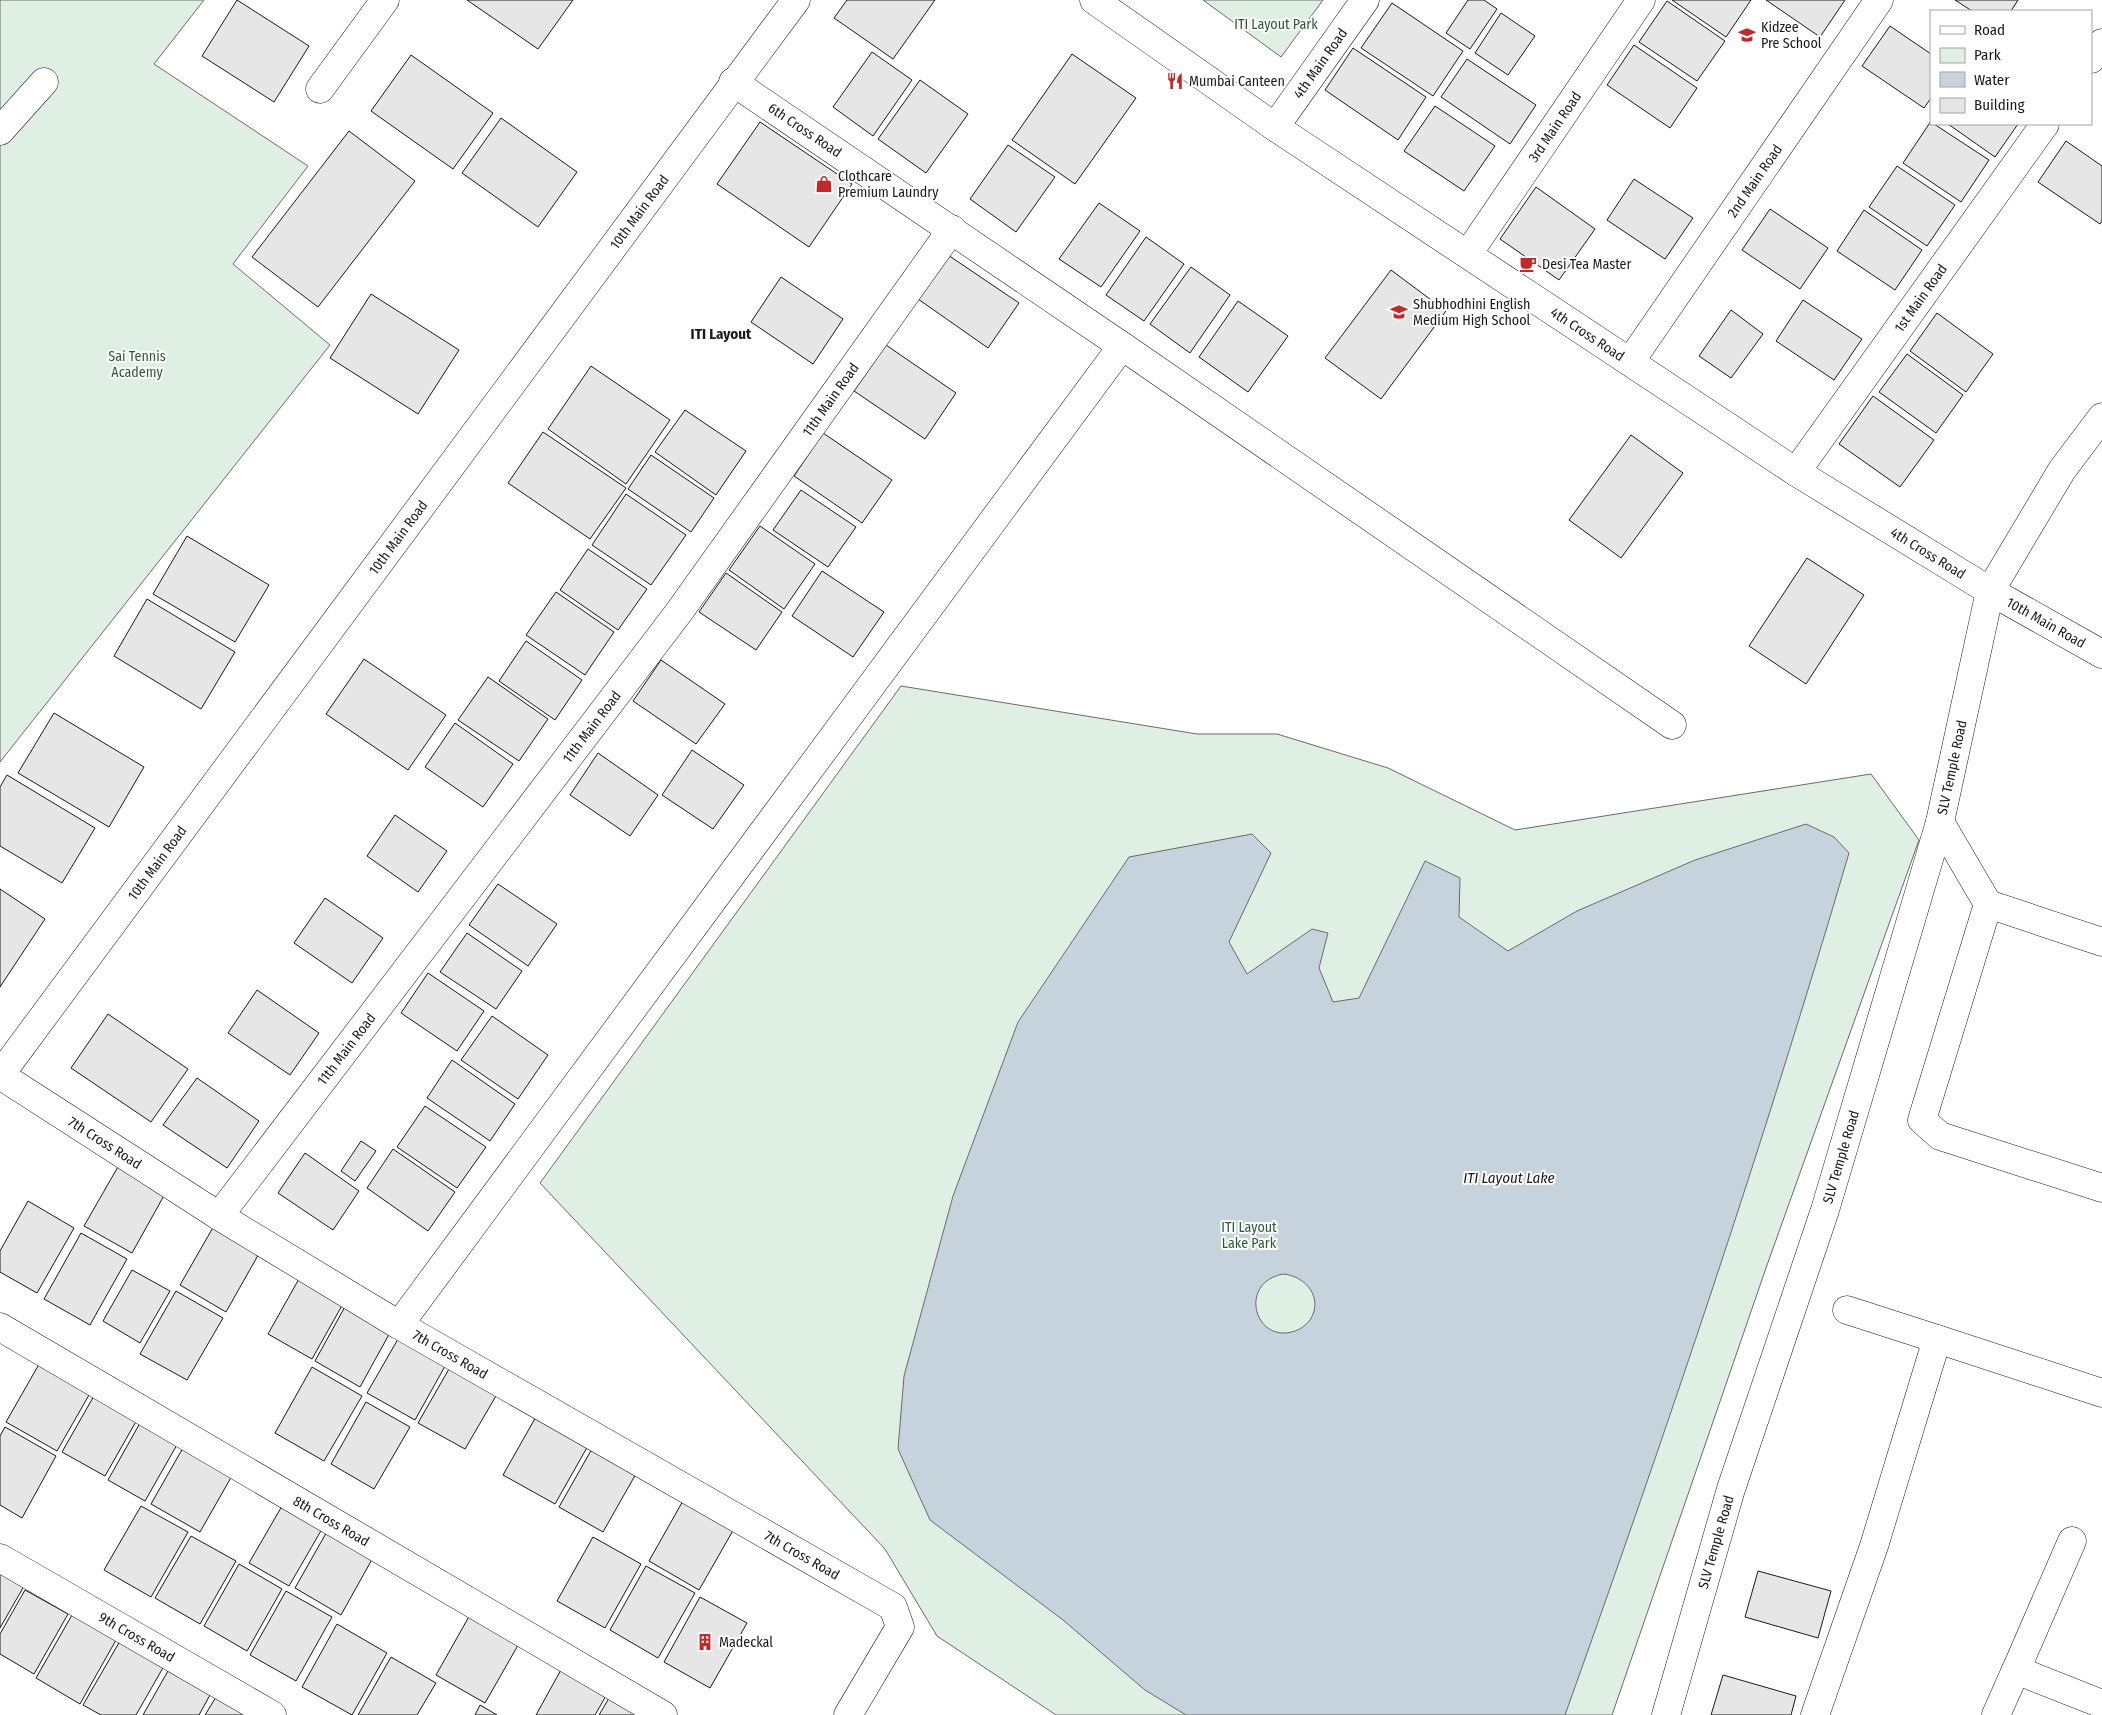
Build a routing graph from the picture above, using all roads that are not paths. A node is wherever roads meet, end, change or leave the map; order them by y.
1 (385, 0) edge
2 (796, 0) edge
3 (1094, 0) edge
4 (1365, 0) edge
5 (1641, 0) edge
6 (1879, 0) edge
7 (2102, 43) edge
8 (2092, 58) edge
9 (44, 82) dead end
10 (734, 82) junction
11 (320, 89) dead end
12 (2043, 125) edge
13 (1275, 127) junction
14 (0, 131) edge
15 (952, 229) junction
16 (1468, 254) junction
17 (1122, 346) junction
18 (1630, 362) junction
19 (2101, 421) edge
20 (1796, 472) junction
21 (1990, 591) junction
22 (2102, 654) edge
23 (1672, 725) dead end
24 (1940, 822) junction
25 (1988, 904) junction
26 (2102, 942) edge
27 (0, 1075) edge
28 (2102, 1188) edge
29 (219, 1216) junction
30 (1847, 1310) dead end
31 (399, 1325) junction
32 (0, 1327) edge
33 (1937, 1339) junction
34 (2102, 1393) edge
35 (2072, 1541) dead end
36 (0, 1558) edge
37 (2016, 1670) junction
38 (2102, 1704) edge
39 (272, 1715) edge
40 (663, 1715) edge
41 (848, 1715) edge
42 (1666, 1715) edge
43 (1815, 1715) edge
44 (1996, 1715) edge

1 - 11 street
2 - 10 street, 10th Main Road
3 - 13 street, 4th Cross Road
4 - 13 street, 4th Main Road
5 - 16 street, 3rd Main Road
6 - 18 street, 2nd Main Road
7 - 8 street
9 - 14 street
10 - 15 street, 6th Cross Road
10 - 27 street, 10th Main Road
12 - 20 street, 1st Main Road
13 - 16 street, 4th Cross Road
15 - 17 street, 6th Cross Road
15 - 29 street, 11th Main Road
16 - 18 street, 4th Cross Road
17 - 23 street, 6th Cross Road
17 - 31 street
18 - 20 street, 4th Cross Road
19 - 21 street, SLV Temple Road
20 - 21 street, 4th Cross Road
21 - 22 street, 10th Main Road
21 - 24 street, SLV Temple Road
24 - 25 street
24 - 42 street, SLV Temple Road
25 - 26 street
25 - 28 street
27 - 29 street, 7th Cross Road
29 - 31 street, 7th Cross Road
30 - 33 street
31 - 41 street, 7th Cross Road
32 - 40 street, 8th Cross Road
33 - 34 street
33 - 43 street
35 - 37 street
36 - 39 street, 9th Cross Road
37 - 38 street
37 - 44 street

